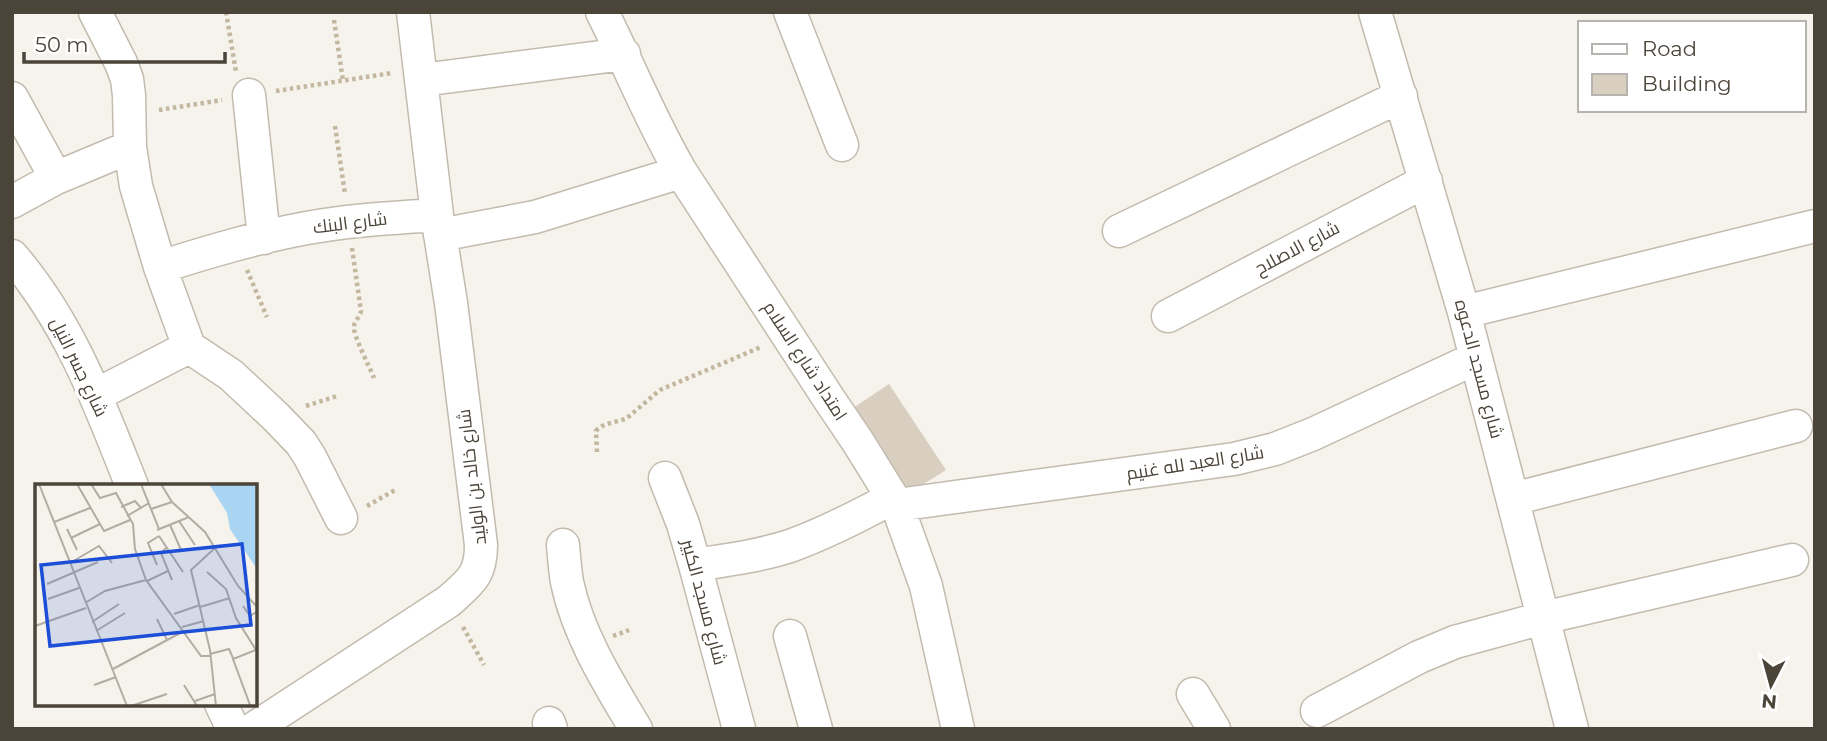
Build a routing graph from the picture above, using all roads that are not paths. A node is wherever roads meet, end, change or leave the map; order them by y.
1 (95, 12) edge
2 (413, 12) edge
3 (790, 12) edge
4 (1375, 12) edge
5 (604, 13) edge
6 (624, 54) junction
7 (422, 80) junction
8 (244, 90) road end
9 (1401, 96) junction
10 (12, 97) edge
11 (842, 145) dead end
12 (130, 147) junction
13 (681, 172) junction
14 (56, 178) junction
15 (1426, 181) junction
16 (12, 202) edge
17 (438, 225) junction
18 (1815, 226) edge
19 (1119, 231) dead end
20 (250, 241) junction
21 (12, 256) edge
22 (160, 267) junction
23 (1464, 312) junction
24 (1168, 316) dead end
25 (189, 347) junction
26 (1476, 358) junction
27 (96, 395) junction
28 (1796, 426) dead end
29 (665, 478) dead end
30 (132, 484) edge
31 (1513, 499) junction
32 (895, 501) junction
33 (341, 518) dead end
34 (563, 545) dead end
35 (1792, 560) dead end
36 (695, 565) junction
37 (1543, 618) junction
38 (790, 636) dead end
39 (1192, 694) dead end
40 (222, 706) edge
41 (1317, 711) dead end
42 (233, 729) edge
43 (253, 729) edge
44 (636, 729) edge
45 (738, 729) edge
46 (816, 729) edge
47 (958, 729) edge
48 (1214, 729) edge
49 (1572, 729) edge

1 - 12 street
2 - 7 street, شارع خالد بن الوليد
3 - 11 street
4 - 9 street, شارع مسجد الدعوه
5 - 6 street, امتداد شارع السلام
6 - 7 street
6 - 13 street, امتداد شارع السلام
7 - 17 street, شارع خالد بن الوليد
8 - 20 street
9 - 15 street, شارع مسجد الدعوه
9 - 19 street
10 - 14 street
12 - 14 street
12 - 22 street
13 - 17 street
13 - 32 street, امتداد شارع السلام
14 - 16 street
15 - 23 street, شارع مسجد الدعوه
15 - 24 street, شارع الاصلاح
17 - 20 street, شارع البنك
17 - 43 street, شارع خالد بن الوليد
18 - 23 street
20 - 22 street, شارع البنك
21 - 27 street, شارع جسر النيل
22 - 25 street
23 - 26 street, شارع مسجد الدعوه
25 - 27 street
25 - 33 street
26 - 31 street, شارع مسجد الدعوه
26 - 32 street, شارع العبد لله غنيم
27 - 30 street, شارع جسر النيل
28 - 31 street
29 - 36 street, شارع مسجد الكبير
31 - 37 street, شارع مسجد الدعوه
32 - 36 street
32 - 47 street, امتداد شارع السلام
34 - 44 street
35 - 37 street
36 - 45 street, شارع مسجد الكبير
37 - 41 street
37 - 49 street, شارع مسجد الدعوه
38 - 46 street
39 - 48 street
40 - 42 street

